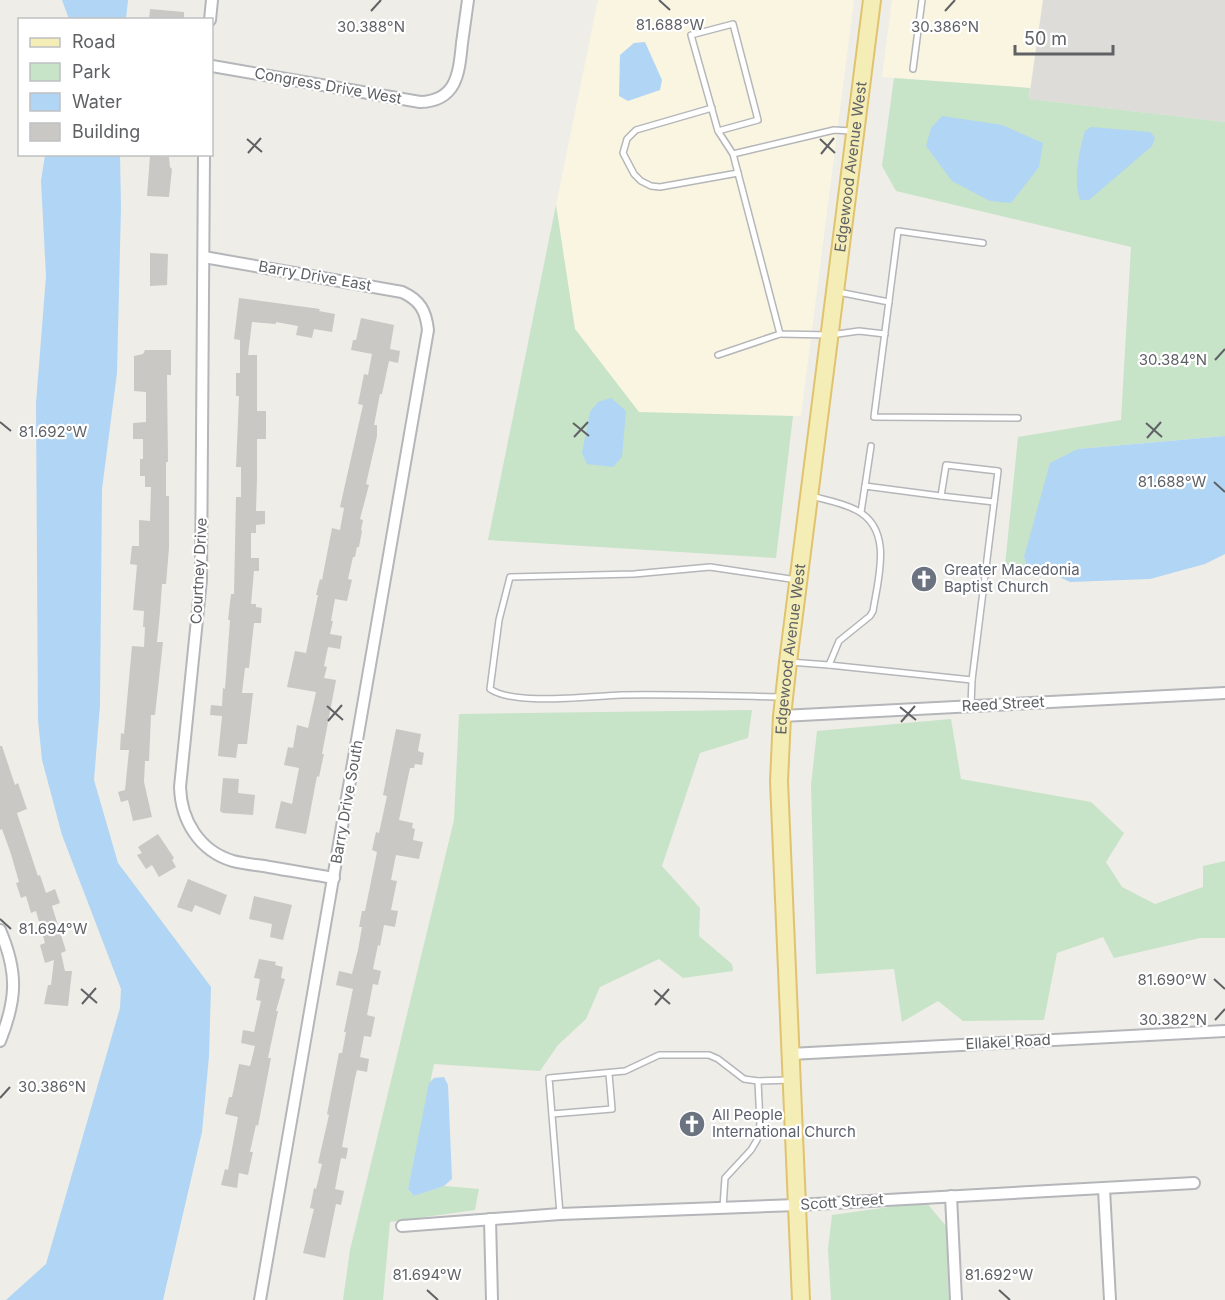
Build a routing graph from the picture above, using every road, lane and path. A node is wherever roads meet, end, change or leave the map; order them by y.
1 (212, 0) edge
2 (468, 0) edge
3 (872, 0) edge
4 (922, 0) edge
5 (210, 18) edge
6 (213, 66) edge
7 (913, 69) dead end
8 (712, 108) junction
9 (718, 131) junction
10 (856, 131) junction
11 (733, 154) junction
12 (204, 156) edge
13 (738, 173) junction
14 (983, 243) dead end
15 (204, 256) junction
16 (835, 292) junction
17 (889, 302) junction
18 (422, 306) joint
19 (780, 334) junction
20 (885, 334) junction
21 (830, 335) junction
22 (718, 356) dead end
23 (1018, 418) dead end
24 (871, 446) dead end
25 (865, 486) junction
26 (809, 496) junction
27 (941, 496) junction
28 (994, 502) junction
29 (861, 512) junction
30 (799, 580) junction
31 (788, 662) junction
32 (828, 665) junction
33 (972, 680) junction
34 (1225, 693) edge
35 (784, 697) junction
36 (971, 706) junction
37 (782, 716) junction
38 (334, 878) junction
39 (0, 930) edge
40 (1225, 1031) edge
41 (0, 1041) edge
42 (790, 1054) junction
43 (609, 1074) junction
44 (792, 1080) junction
45 (758, 1081) junction
46 (552, 1114) junction
47 (1194, 1183) dead end
48 (1104, 1189) junction
49 (951, 1196) junction
50 (797, 1205) junction
51 (723, 1208) junction
52 (560, 1214) junction
53 (490, 1219) junction
54 (402, 1226) dead end
55 (260, 1300) edge
56 (492, 1300) edge
57 (801, 1300) edge
58 (956, 1300) edge
59 (1110, 1300) edge

1 - 5 street
2 - 6 street, Congress Drive West
3 - 10 main road, Edgewood Avenue West
4 - 7 lane
8 - 9 lane
8 - 9 lane
8 - 13 lane
9 - 11 lane
10 - 11 lane
10 - 16 main road, Edgewood Avenue West
11 - 13 lane
12 - 15 street, Courtney Drive
13 - 19 lane
14 - 17 lane
15 - 18 street, Barry Drive East
15 - 38 street, Courtney Drive
16 - 17 lane
16 - 21 main road, Edgewood Avenue West
17 - 20 lane
18 - 38 street, Barry Drive South
19 - 21 lane
19 - 22 lane
20 - 21 lane
20 - 23 lane
21 - 26 main road, Edgewood Avenue West
24 - 25 lane
25 - 27 lane
25 - 29 lane
26 - 29 lane
26 - 30 main road, Edgewood Avenue West
27 - 28 lane
27 - 28 lane
28 - 33 lane
29 - 32 lane
30 - 31 main road, Edgewood Avenue West
30 - 35 lane
31 - 32 lane
31 - 35 main road, Edgewood Avenue West
32 - 33 lane
33 - 36 lane
34 - 36 street, Reed Street
35 - 37 main road, Edgewood Avenue West
36 - 37 street, Reed Street
37 - 42 main road, Edgewood Avenue West
38 - 55 street, Barry Drive South
39 - 41 street
40 - 42 street, Ellakel Road
42 - 44 main road, Edgewood Avenue West
43 - 45 lane
43 - 46 lane
43 - 46 lane
44 - 45 lane
44 - 50 main road, Edgewood Avenue West
45 - 51 lane
46 - 52 lane
47 - 48 street, Scott Street
48 - 49 street, Scott Street
48 - 59 street
49 - 50 street, Scott Street
49 - 58 street
50 - 51 street, Scott Street
50 - 57 main road, Edgewood Avenue West
51 - 52 street, Scott Street
52 - 53 street, Scott Street
53 - 54 street, Scott Street
53 - 56 street

